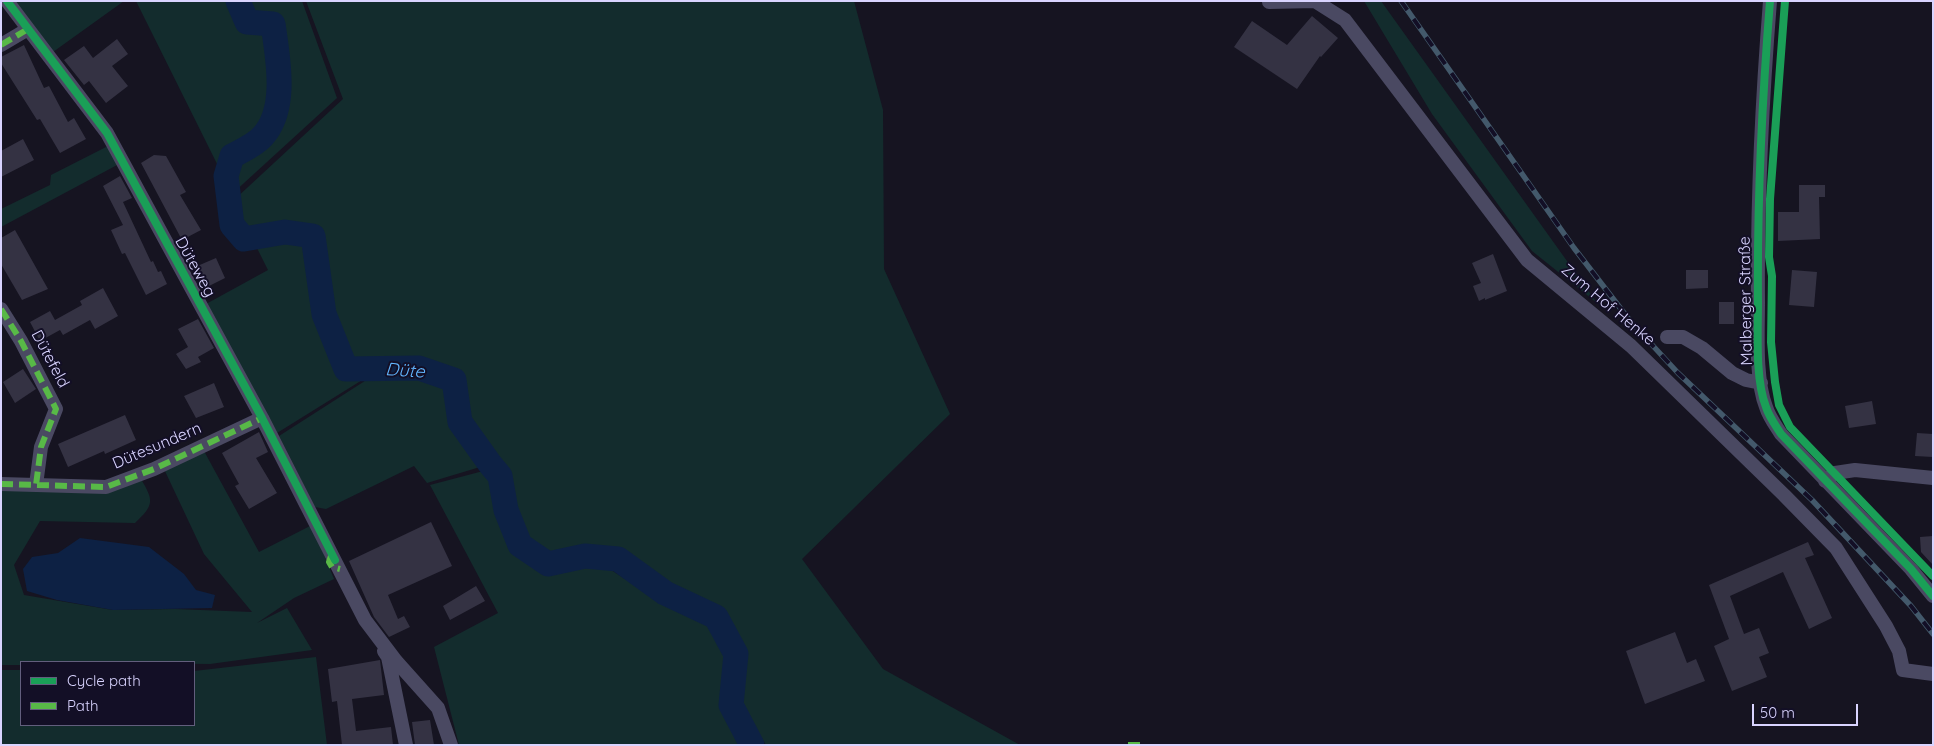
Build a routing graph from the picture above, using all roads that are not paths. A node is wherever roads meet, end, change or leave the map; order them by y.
1 (7, 1) edge
2 (1770, 1) edge
3 (1269, 2) edge
4 (28, 29) junction
5 (1, 45) edge
6 (1, 309) edge
7 (1667, 337) dead end
8 (1761, 383) junction
9 (262, 418) junction
10 (1933, 478) edge
11 (1825, 481) junction
12 (1, 484) edge
13 (36, 485) junction
14 (1933, 596) edge
15 (379, 638) junction
16 (1933, 674) edge
17 (406, 745) edge
18 (451, 745) edge

1 - 4 street, Düteweg
2 - 8 street, Malberger Straße
3 - 16 street, Zum Hof Henke
4 - 5 street
4 - 9 street, Düteweg
6 - 13 street, Dütefeld
7 - 8 street
8 - 11 street, Malberger Straße
9 - 13 street, Dütesundern
9 - 15 street, Düteweg
10 - 11 street
11 - 14 street, Malberger Straße
12 - 13 street, Dütesundern
15 - 17 street
15 - 18 street

